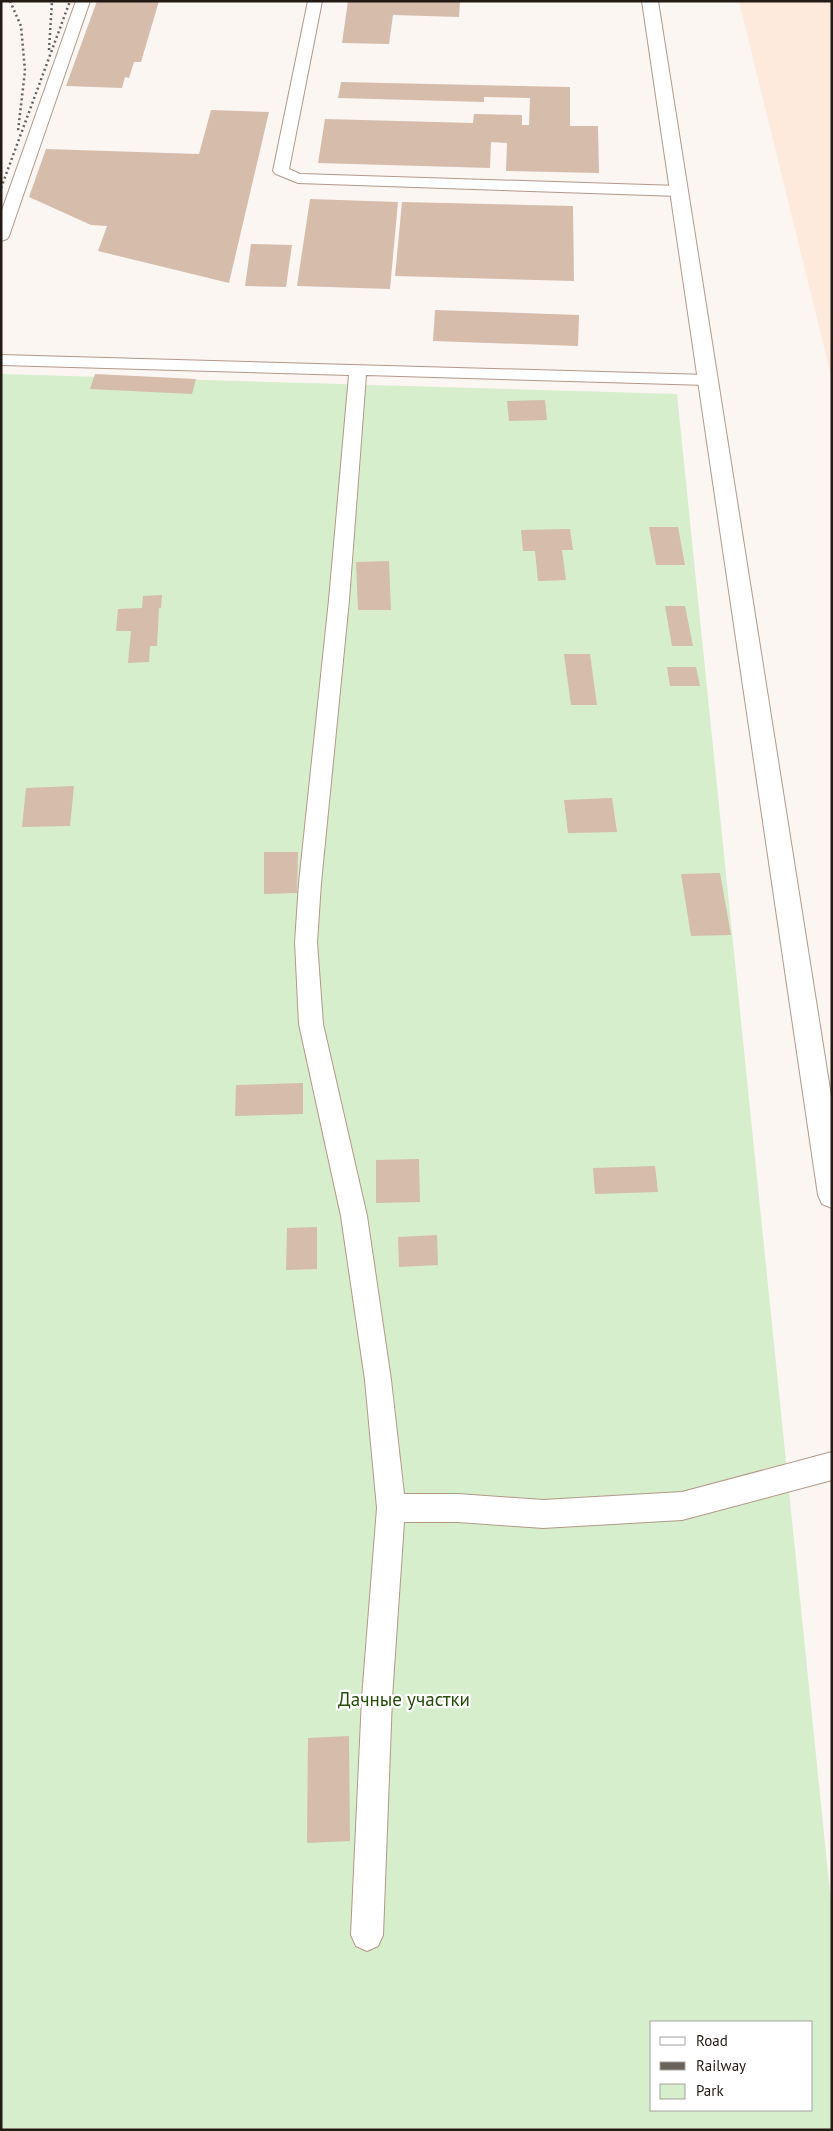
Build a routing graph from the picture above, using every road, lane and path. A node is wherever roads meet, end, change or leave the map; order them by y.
1 (83, 1) edge
2 (315, 1) edge
3 (650, 1) edge
4 (679, 191) junction
5 (1, 236) edge
6 (1, 360) edge
7 (358, 371) junction
8 (707, 380) junction
9 (832, 1195) edge
10 (832, 1466) edge
11 (391, 1508) junction
12 (367, 1935) dead end

1 - 5 lane
2 - 4 lane
3 - 4 main road
4 - 8 main road
6 - 7 lane
7 - 8 lane
7 - 11 lane
8 - 9 main road
10 - 11 lane
11 - 12 lane

